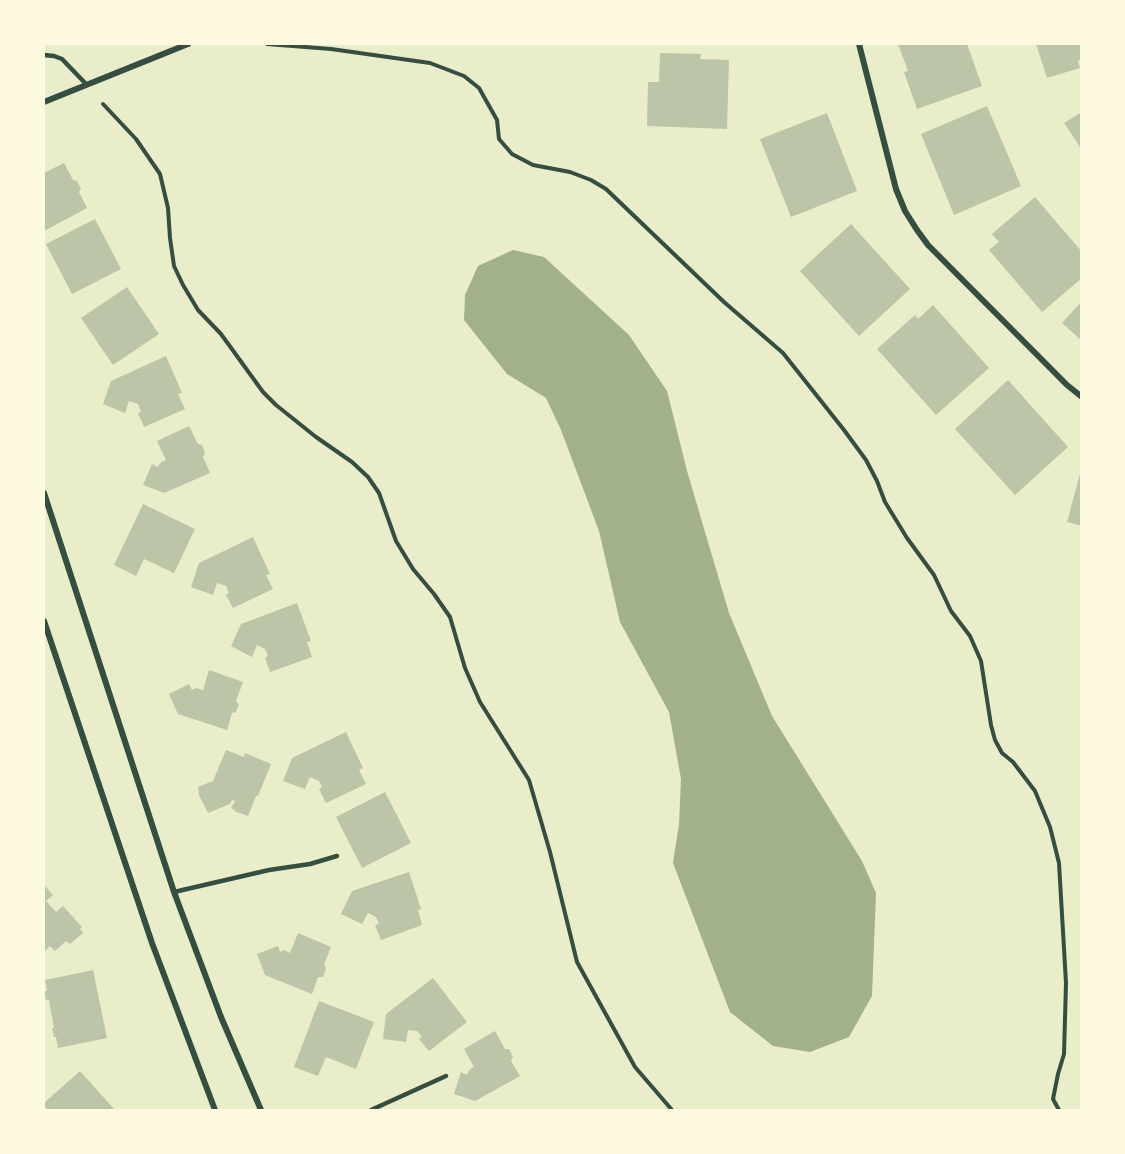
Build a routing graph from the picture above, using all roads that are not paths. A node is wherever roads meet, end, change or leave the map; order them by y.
1 (188, 44) edge
2 (859, 44) edge
3 (44, 55) edge
4 (86, 84) junction
5 (44, 102) edge
6 (1082, 397) edge
7 (44, 493) edge
8 (44, 621) edge
9 (338, 856) dead end
10 (174, 892) junction
11 (446, 1076) dead end
12 (215, 1110) edge
13 (261, 1110) edge
14 (371, 1110) edge

1 - 4 street
2 - 6 street
3 - 4 lane
4 - 5 street
7 - 10 street
8 - 12 street
9 - 10 lane
10 - 13 street
11 - 14 lane

